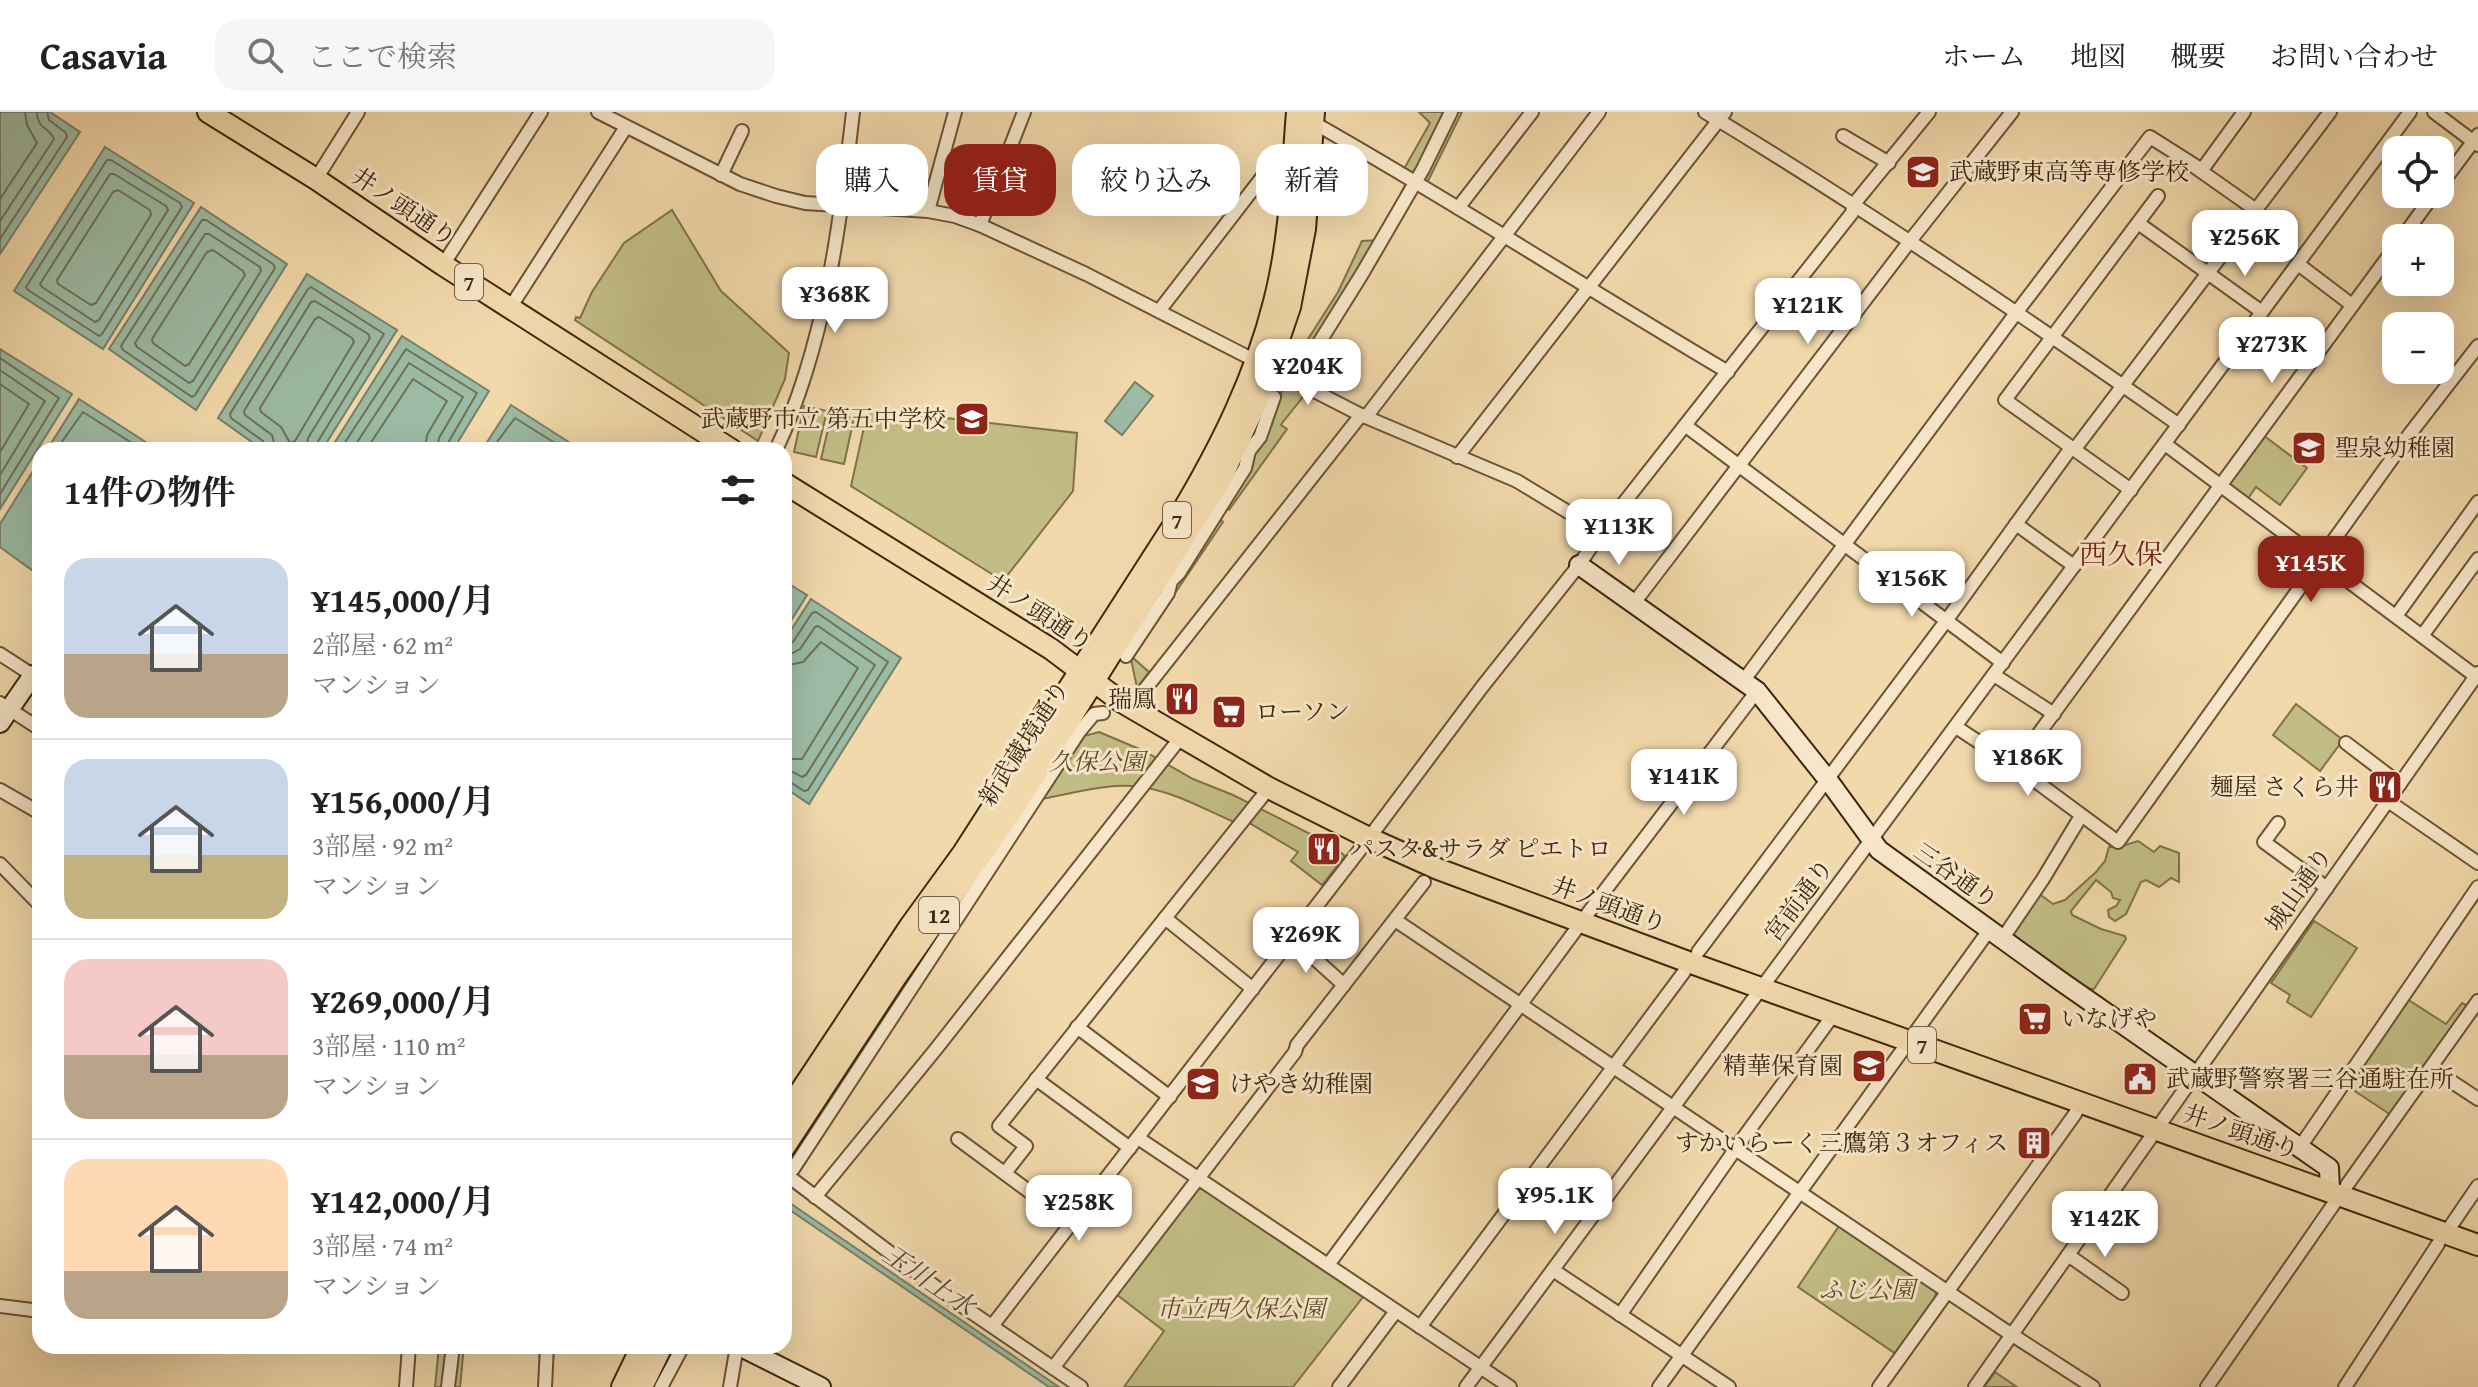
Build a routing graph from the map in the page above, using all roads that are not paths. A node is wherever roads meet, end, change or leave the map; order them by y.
1 (208, 112) edge
2 (358, 112) edge
3 (541, 112) edge
4 (598, 112) edge
5 (853, 112) edge
6 (955, 112) edge
7 (1024, 112) edge
8 (1451, 112) edge
9 (1532, 112) edge
10 (1599, 112) edge
11 (1705, 112) edge
12 (1929, 112) edge
13 (2012, 112) edge
14 (2244, 112) edge
15 (2330, 112) edge
16 (2410, 112) edge
17 (2434, 112) edge
18 (1308, 116) edge
19 (1722, 116) edge
20 (626, 127) junction
21 (742, 131) dead end
22 (1843, 136) dead end
23 (2476, 140) edge
24 (849, 144) edge
25 (1889, 163) junction
26 (2195, 167) junction
27 (2454, 168) edge
28 (721, 175) junction
29 (316, 179) junction
30 (1415, 181) junction
31 (1256, 185) edge
32 (2158, 196) dead end
33 (816, 204) edge
34 (1854, 204) junction
35 (1458, 208) junction
36 (2256, 210) junction
37 (928, 211) joint
38 (838, 216) edge
39 (2138, 223) junction
40 (980, 225) junction
41 (1503, 237) junction
42 (1910, 241) junction
43 (2298, 264) junction
44 (443, 265) junction
45 (2382, 265) edge
46 (2207, 272) junction
47 (1588, 290) junction
48 (2352, 305) junction
49 (510, 308) junction
50 (1159, 311) junction
51 (2262, 312) junction
52 (2016, 313) junction
53 (2052, 336) junction
54 (2478, 346) edge
55 (1263, 364) junction
56 (1728, 372) junction
57 (1299, 375) dead end
58 (2123, 385) junction
59 (1274, 397) dead end
60 (1363, 416) junction
61 (2179, 425) junction
62 (1686, 426) junction
63 (719, 442) edge
64 (779, 442) edge
65 (2165, 444) junction
66 (2073, 449) junction
67 (1457, 457) junction
68 (1739, 467) junction
69 (2221, 486) junction
70 (792, 488) edge
71 (2131, 490) junction
72 (2478, 502) edge
73 (2016, 524) junction
74 (1601, 532) junction
75 (1844, 545) junction
76 (2321, 559) junction
77 (2478, 559) edge
78 (1579, 565) junction
79 (2074, 566) junction
80 (1634, 603) junction
81 (2396, 616) junction
82 (1946, 621) junction
83 (2422, 636) junction
84 (0, 654) edge
85 (1126, 656) dead end
86 (2003, 663) junction
87 (32, 674) edge
88 (1088, 675) junction
89 (1994, 675) junction
90 (2477, 676) edge
91 (32, 681) edge
92 (1750, 686) junction
93 (1131, 707) junction
94 (3, 711) edge
95 (1103, 713) dead end
96 (2054, 714) junction
97 (32, 725) edge
98 (1956, 727) junction
99 (1181, 737) junction
100 (2346, 743) dead end
101 (2015, 766) junction
102 (1828, 780) junction
103 (2400, 784) junction
104 (1269, 788) junction
105 (0, 790) edge
106 (2388, 801) junction
107 (32, 808) edge
108 (2081, 816) junction
109 (2278, 823) dead end
110 (1369, 838) junction
111 (1872, 840) junction
112 (2478, 863) edge
113 (0, 864) edge
114 (1424, 882) dead end
115 (2478, 887) edge
116 (2327, 888) junction
117 (32, 897) edge
118 (1165, 918) junction
119 (1395, 920) junction
120 (1583, 922) junction
121 (1996, 934) junction
122 (1292, 938) junction
123 (1698, 952) dead end
124 (1684, 972) dead end
125 (1344, 985) junction
126 (1761, 987) junction
127 (1253, 989) junction
128 (2478, 1001) edge
129 (1522, 1006) junction
130 (1834, 1014) junction
131 (1077, 1027) junction
132 (1910, 1041) junction
133 (1613, 1067) junction
134 (2195, 1073) junction
135 (2443, 1076) dead end
136 (1036, 1079) junction
137 (1170, 1097) junction
138 (2478, 1099) edge
139 (2080, 1102) junction
140 (792, 1104) edge
141 (1673, 1106) junction
142 (2155, 1130) junction
143 (792, 1136) edge
144 (958, 1139) dead end
145 (1134, 1143) junction
146 (2300, 1147) junction
147 (1736, 1149) junction
148 (792, 1165) edge
149 (1005, 1173) junction
150 (792, 1175) edge
151 (1199, 1179) junction
152 (2478, 1186) edge
153 (2339, 1190) junction
154 (1800, 1193) junction
155 (815, 1197) junction
156 (1072, 1223) junction
157 (2442, 1239) junction
158 (2478, 1245) edge
159 (2068, 1255) junction
160 (1328, 1265) junction
161 (1553, 1270) junction
162 (1947, 1292) junction
163 (2122, 1293) dead end
164 (0, 1306) edge
165 (32, 1310) edge
166 (1396, 1311) junction
167 (1620, 1315) junction
168 (992, 1326) junction
169 (1420, 1327) junction
170 (2012, 1335) junction
171 (408, 1354) edge
172 (452, 1354) edge
173 (547, 1354) edge
174 (638, 1354) edge
175 (658, 1354) edge
176 (679, 1354) edge
177 (736, 1354) edge
178 (754, 1354) edge
179 (1682, 1356) junction
180 (1053, 1368) junction
181 (1480, 1368) junction
182 (406, 1387) edge
183 (448, 1387) edge
184 (545, 1387) edge
185 (622, 1387) edge
186 (642, 1387) edge
187 (661, 1387) edge
188 (730, 1387) edge
189 (821, 1387) edge
190 (1081, 1387) edge
191 (1339, 1387) edge
192 (1466, 1387) edge
193 (1510, 1387) edge
194 (1659, 1387) edge
195 (1729, 1387) edge
196 (1879, 1387) edge
197 (1975, 1387) edge
198 (2093, 1387) edge
199 (2207, 1387) edge
200 (2345, 1387) edge

1 - 29 main road, 井ノ頭通り / 7
2 - 29 street
3 - 44 street
4 - 20 street
5 - 24 street
6 - 37 street
7 - 40 street
8 - 30 street
9 - 35 street
10 - 41 street
11 - 19 street
12 - 25 street
13 - 42 street
14 - 26 street
15 - 36 street
16 - 43 street, 宮前通り
17 - 23 street
18 - 30 street
18 - 55 main road, 新武蔵境通り / 7
19 - 34 street
19 - 47 street
20 - 28 street
20 - 49 street
21 - 28 street
22 - 25 street
23 - 27 street
25 - 34 street
26 - 36 street
26 - 52 street
28 - 33 street
29 - 44 main road, 井ノ頭通り / 7
30 - 35 street
30 - 57 street
31 - 50 street
32 - 39 street
34 - 42 street
34 - 56 street
35 - 41 street
36 - 46 street
37 - 40 street
38 - 64 street
39 - 46 street
39 - 53 street
40 - 50 street
41 - 47 street
41 - 60 street
42 - 52 street
42 - 68 street
43 - 48 street
43 - 51 street, 宮前通り
44 - 49 main road, 井ノ頭通り / 7
45 - 48 street
46 - 51 street
46 - 58 street
47 - 56 street
47 - 67 street
48 - 69 street
49 - 63 main road, 井ノ頭通り / 7
50 - 55 street
51 - 61 street, 宮前通り
52 - 53 street
52 - 75 street
53 - 58 street
53 - 66 street
54 - 76 street
55 - 60 street
55 - 88 main road, 新武蔵境通り / 7
56 - 62 street
58 - 61 street
58 - 66 street
59 - 85 street
60 - 67 street
60 - 93 street
61 - 65 street, 宮前通り
62 - 68 street
62 - 74 street
65 - 69 street
65 - 71 street, 宮前通り
66 - 71 street
66 - 73 street
67 - 74 street
68 - 75 street
68 - 80 street
69 - 76 street
69 - 96 street
70 - 88 main road, 井ノ頭通り / 7
71 - 79 street, 宮前通り
72 - 81 street
73 - 79 street
73 - 82 street
74 - 78 street
75 - 82 street
75 - 92 street
76 - 81 street
76 - 108 street
77 - 83 street
78 - 80 street, 三谷通り
78 - 110 street
79 - 86 street, 宮前通り
80 - 92 street, 三谷通り
81 - 83 street
82 - 86 street
82 - 102 street
83 - 90 street
84 - 87 street
86 - 89 street, 宮前通り
88 - 93 main road, 井ノ頭通り / 7
88 - 140 main road, 新武蔵境通り / 12
88 - 143 main road, 新武蔵境通り / 12
89 - 96 street
89 - 98 street, 宮前通り
90 - 103 street, 城山通り
91 - 94 street
92 - 102 street, 三谷通り
92 - 120 street
93 - 99 main road, 井ノ頭通り / 7
94 - 97 street
95 - 148 street
96 - 101 street
98 - 101 street
98 - 111 street, 宮前通り
99 - 104 main road, 井ノ頭通り / 7
99 - 155 street
100 - 103 street
101 - 108 street
102 - 111 street, 三谷通り
102 - 123 street
103 - 106 street, 城山通り
104 - 110 main road, 井ノ頭通り / 7
104 - 118 street
105 - 107 street
106 - 112 street
106 - 116 street, 城山通り
108 - 121 street
109 - 116 street
110 - 120 main road, 井ノ頭通り / 7
110 - 122 street
111 - 121 street, 三谷通り
111 - 126 street, 宮前通り
113 - 117 street
114 - 119 street
115 - 146 street
116 - 134 street, 城山通り
118 - 127 street
118 - 131 street
119 - 125 street
119 - 129 street
120 - 126 main road, 井ノ頭通り / 7
120 - 129 street
121 - 132 street
121 - 134 street, 三谷通り
122 - 125 street
122 - 127 street
124 - 133 street
125 - 151 street
126 - 130 main road, 井ノ頭通り / 7
126 - 141 street, 宮前通り
127 - 137 street
128 - 153 street
129 - 133 street
129 - 160 street
130 - 132 main road, 井ノ頭通り / 7
130 - 147 street
131 - 136 street
131 - 137 street
132 - 139 main road, 井ノ頭通り / 7
132 - 154 street
133 - 141 street
133 - 169 street
134 - 142 street, 城山通り
134 - 146 street, 三谷通り
135 - 138 street
136 - 145 street
136 - 149 street
137 - 145 street
139 - 142 main road, 井ノ頭通り / 7
139 - 162 street
141 - 147 street
141 - 161 street, 宮前通り
142 - 153 main road, 井ノ頭通り / 7
142 - 159 street, 城山通り
144 - 149 street
145 - 151 street
145 - 156 street
146 - 153 street, 三谷通り
147 - 154 street
147 - 167 street
149 - 156 street
150 - 155 street
151 - 160 street
151 - 180 street
152 - 157 street
153 - 157 main road, 井ノ頭通り / 7
153 - 199 street
154 - 162 street
154 - 179 street
155 - 168 street
156 - 168 street
157 - 158 main road, 井ノ頭通り / 7
157 - 200 street
159 - 163 street
159 - 170 street, 城山通り
160 - 166 street
161 - 167 street
161 - 181 street, 宮前通り
162 - 170 street
162 - 196 street
164 - 165 street
166 - 169 street
166 - 191 street
167 - 179 street
168 - 180 street
169 - 181 street
170 - 197 street, 城山通り
170 - 198 street
171 - 182 street
172 - 183 street
173 - 184 street
174 - 185 main road
175 - 186 main road
176 - 187 street
177 - 188 street
178 - 189 street
179 - 194 street
179 - 195 street
180 - 190 street
181 - 192 street, 宮前通り
181 - 193 street

